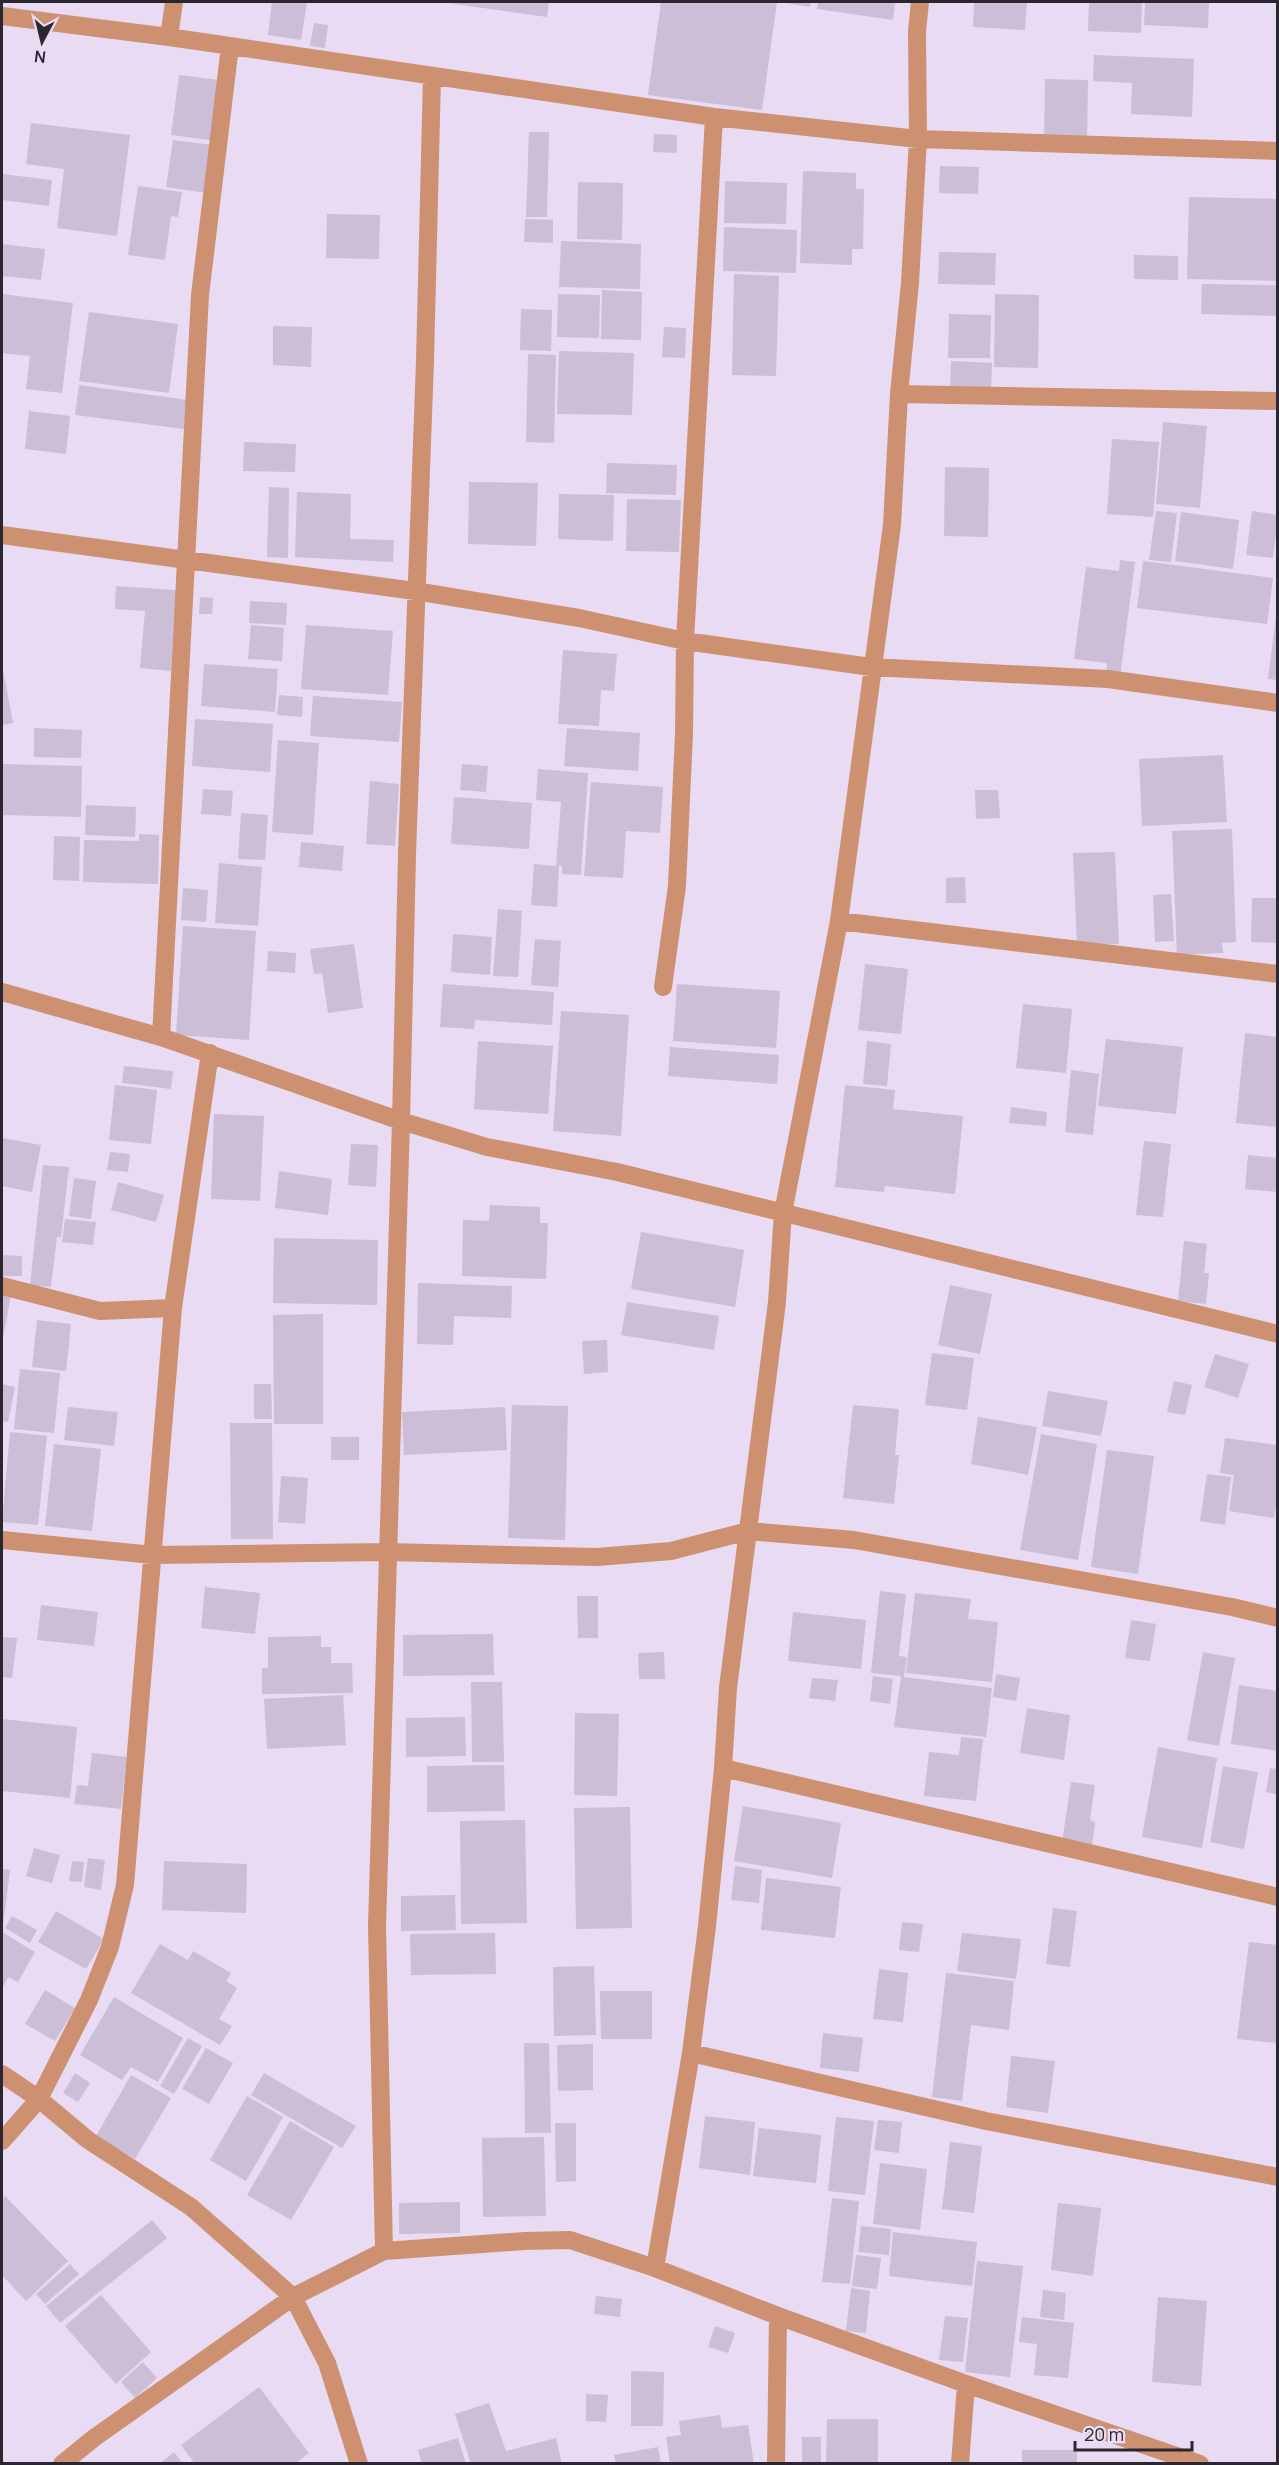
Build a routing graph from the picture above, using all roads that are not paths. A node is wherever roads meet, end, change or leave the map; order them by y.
1 (174, 2) edge
2 (920, 2) edge
3 (2, 16) edge
4 (169, 38) junction
5 (230, 46) junction
6 (432, 76) junction
7 (714, 117) junction
8 (918, 139) junction
9 (1278, 151) edge
10 (899, 394) junction
11 (1278, 400) edge
12 (2, 536) edge
13 (186, 561) junction
14 (415, 591) junction
15 (685, 641) junction
16 (871, 667) junction
17 (1278, 703) edge
18 (838, 921) junction
19 (1278, 974) edge
20 (663, 987) dead end
21 (2, 992) edge
22 (160, 1037) junction
23 (210, 1053) junction
24 (401, 1121) junction
25 (783, 1213) junction
26 (2, 1286) edge
27 (172, 1308) junction
28 (1278, 1334) edge
29 (748, 1531) junction
30 (2, 1540) edge
31 (387, 1552) junction
32 (153, 1554) junction
33 (1278, 1618) edge
34 (723, 1768) junction
35 (1278, 1897) edge
36 (691, 2053) junction
37 (2, 2074) edge
38 (39, 2099) junction
39 (2, 2141) edge
40 (1278, 2177) edge
41 (384, 2251) junction
42 (655, 2268) junction
43 (293, 2297) junction
44 (778, 2316) junction
45 (966, 2384) junction
46 (62, 2463) edge
47 (359, 2463) edge
48 (776, 2463) edge
49 (960, 2463) edge
50 (1200, 2463) edge

1 - 4 street
2 - 8 street
3 - 4 street
4 - 5 street
5 - 6 street
5 - 13 street
6 - 7 street
6 - 14 street
7 - 8 street
7 - 15 street
8 - 9 street
8 - 10 street
10 - 11 street
10 - 16 street
12 - 13 street
13 - 14 street
13 - 22 street
14 - 15 street
14 - 24 street
15 - 16 street
15 - 20 street
16 - 17 street
16 - 18 street
18 - 19 street
18 - 25 street
21 - 22 street
22 - 23 street
23 - 24 street
23 - 27 street
24 - 25 street
24 - 31 street
25 - 28 street
25 - 29 street
26 - 27 street
27 - 32 street
29 - 31 street
29 - 33 street
29 - 34 street
30 - 32 street
31 - 32 street
31 - 41 street
32 - 38 street
34 - 35 street
34 - 36 street
36 - 40 street
36 - 42 street
37 - 38 street
38 - 39 street
38 - 43 street
41 - 42 street
41 - 43 street
42 - 44 street
43 - 46 street
43 - 47 street
44 - 45 street
44 - 48 street
45 - 49 street
45 - 50 street

